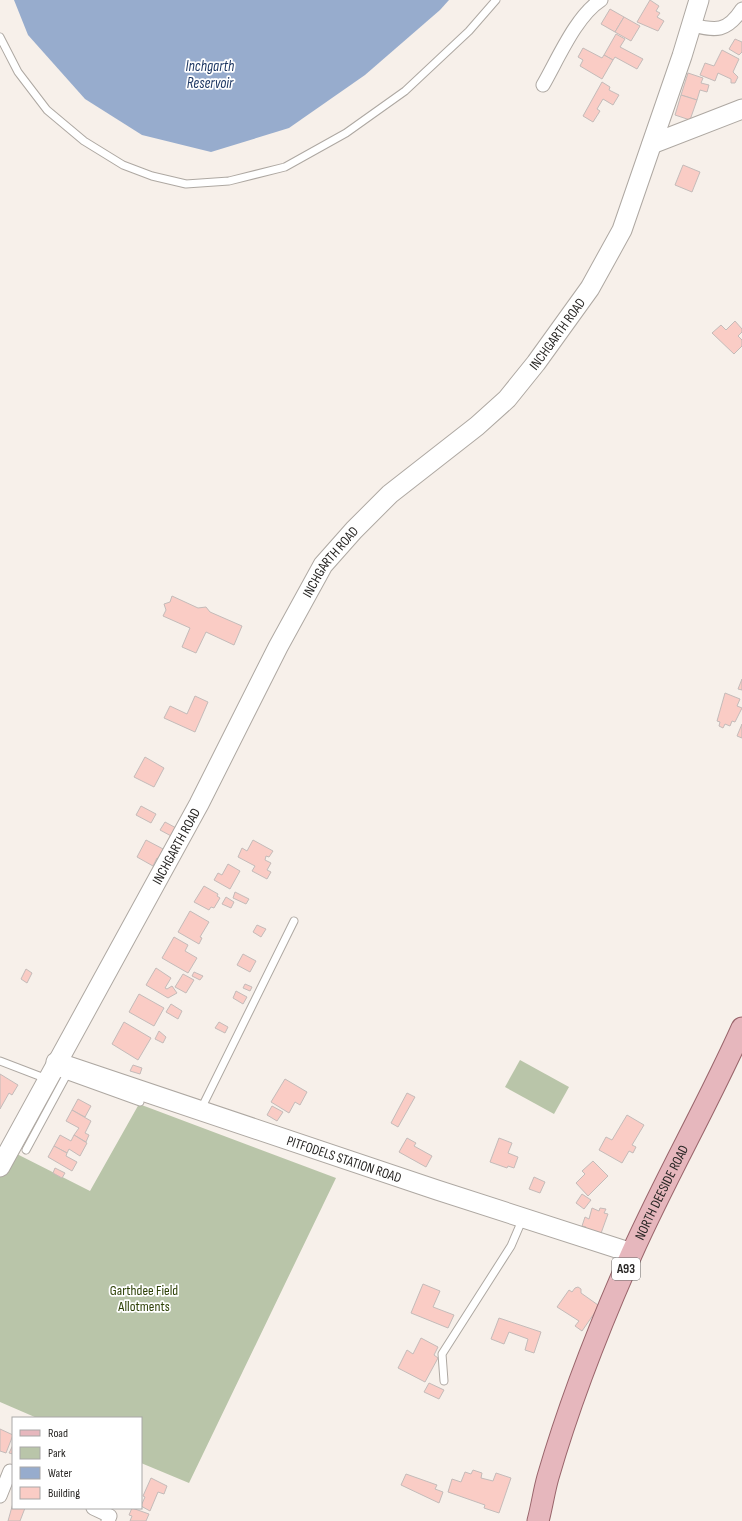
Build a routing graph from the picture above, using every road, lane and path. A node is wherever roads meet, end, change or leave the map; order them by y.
1 (496, 0) edge
2 (601, 0) edge
3 (699, 0) edge
4 (742, 9) edge
5 (692, 25) junction
6 (0, 37) edge
7 (543, 85) dead end
8 (742, 109) edge
9 (652, 144) junction
10 (294, 921) dead end
11 (742, 1028) edge
12 (0, 1061) edge
13 (55, 1072) junction
14 (140, 1102) dead end
15 (201, 1109) junction
16 (26, 1150) dead end
17 (0, 1166) edge
18 (523, 1217) junction
19 (632, 1253) junction
20 (444, 1382) dead end
21 (8, 1471) edge
22 (0, 1496) edge
23 (95, 1509) edge
24 (108, 1521) edge
25 (538, 1521) edge

1 - 6 lane
2 - 7 street
3 - 5 street, INCHGARTH ROAD
4 - 5 street
5 - 9 street, INCHGARTH ROAD
8 - 9 street
9 - 13 street, INCHGARTH ROAD
10 - 15 lane
11 - 19 main road, NORTH DEESIDE ROAD / A93
12 - 13 lane
13 - 14 lane
13 - 15 street, PITFODELS STATION ROAD
13 - 16 lane
13 - 17 street, INCHGARTH ROAD
15 - 18 street, PITFODELS STATION ROAD
18 - 19 street, PITFODELS STATION ROAD
18 - 20 lane
19 - 25 main road, NORTH DEESIDE ROAD / A93
21 - 22 street
23 - 24 street

